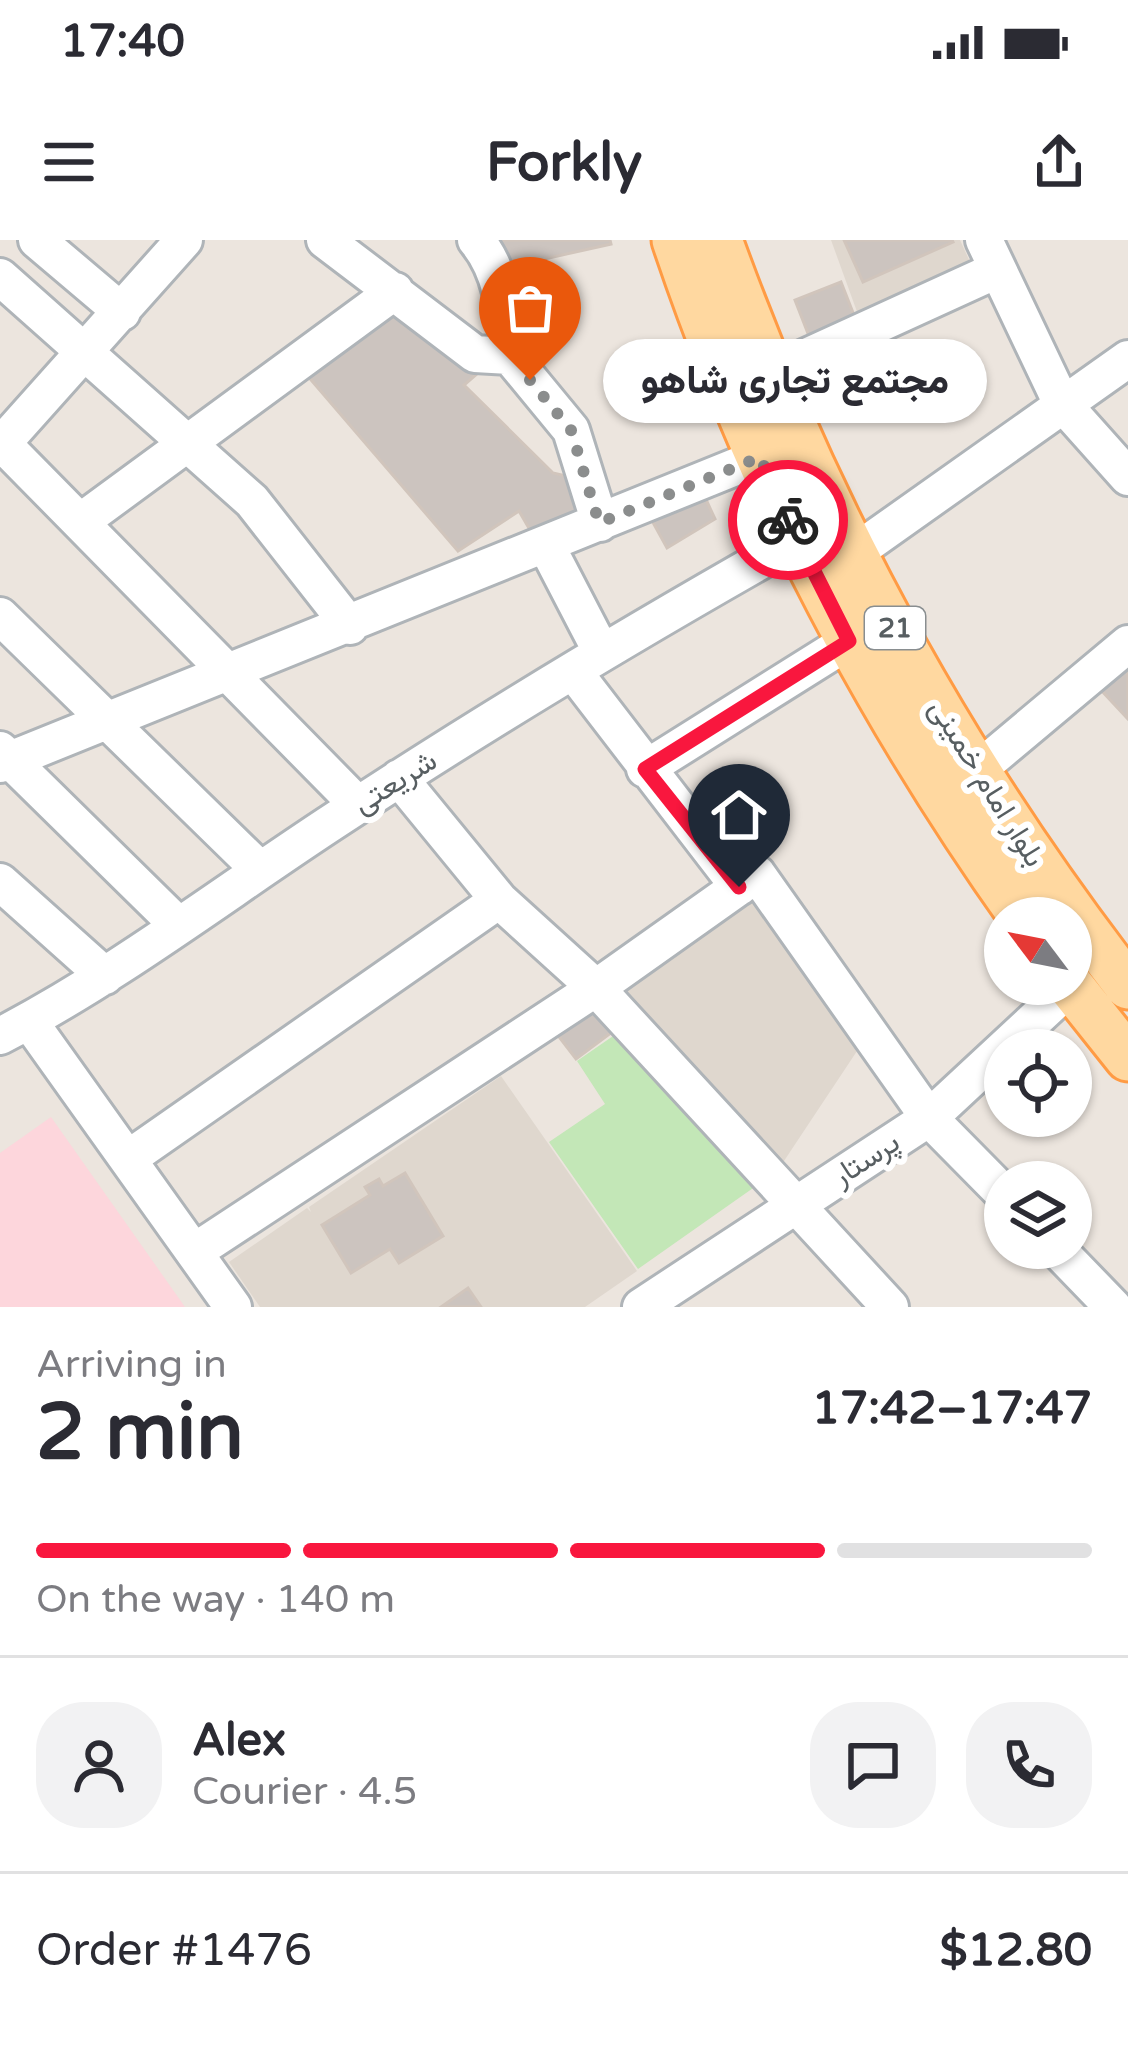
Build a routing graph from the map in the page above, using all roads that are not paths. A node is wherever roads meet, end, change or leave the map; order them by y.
1 (37, 240) edge
2 (326, 240) edge
3 (476, 240) edge
4 (675, 240) edge
5 (718, 240) edge
6 (181, 241) edge
7 (991, 255) edge
8 (0, 277) edge
9 (395, 291) junction
10 (122, 312) junction
11 (88, 351) junction
12 (510, 356) junction
13 (1128, 359) edge
14 (767, 375) junction
15 (1061, 402) junction
16 (1, 443) edge
17 (185, 443) junction
18 (760, 457) junction
19 (1128, 477) edge
20 (83, 520) junction
21 (599, 523) junction
22 (797, 540) junction
23 (546, 545) junction
24 (854, 553) junction
25 (0, 616) edge
26 (350, 626) junction
27 (849, 641) junction
28 (1128, 644) edge
29 (587, 661) junction
30 (232, 674) junction
31 (108, 723) junction
32 (3, 758) edge
33 (645, 769) junction
34 (974, 773) junction
35 (399, 778) junction
36 (358, 805) junction
37 (260, 870) junction
38 (0, 882) edge
39 (739, 887) junction
40 (1009, 897) edge
41 (500, 901) junction
42 (179, 926) junction
43 (105, 976) junction
44 (1128, 986) edge
45 (596, 988) junction
46 (1049, 1005) edge
47 (1086, 1005) edge
48 (14, 1029) edge
49 (1128, 1058) edge
50 (929, 1118) junction
51 (130, 1158) junction
52 (984, 1174) edge
53 (798, 1204) junction
54 (194, 1252) junction
55 (1076, 1269) edge
56 (692, 1293) edge
57 (233, 1307) edge
58 (641, 1307) edge
59 (890, 1307) edge
60 (1113, 1307) edge

1 - 10 street
2 - 9 street
3 - 12 street
4 - 18 main road, بلوار امام خمینی
5 - 14 main road, بلوار امام خمینی / 21
6 - 10 street
7 - 14 street
7 - 15 street
8 - 11 street
9 - 12 street
9 - 17 street
10 - 11 street
11 - 16 street
11 - 17 street
12 - 21 street
13 - 15 street
14 - 24 main road, بلوار امام خمینی / 21
15 - 19 street
15 - 24 street
16 - 20 street
17 - 20 street
17 - 26 street
18 - 21 street
18 - 22 main road, بلوار امام خمینی
20 - 30 street
21 - 23 street
22 - 27 main road, بلوار امام خمینی
22 - 29 street, شریعتی
23 - 26 street
23 - 29 street
24 - 34 main road, بلوار امام خمینی / 21
25 - 31 street
26 - 30 street
27 - 33 street
27 - 40 main road, بلوار امام خمینی
28 - 34 street
29 - 33 street
29 - 35 street, شریعتی
30 - 31 street
30 - 36 street
31 - 32 street
31 - 37 street
32 - 42 street
33 - 39 street
34 - 44 main road, بلوار امام خمینی / 21
35 - 36 street, شریعتی
35 - 41 street
36 - 37 street, شریعتی
37 - 42 street, شریعتی
38 - 43 street
39 - 45 street
39 - 50 street
41 - 45 street
41 - 51 street
42 - 43 street, شریعتی
43 - 48 street, شریعتی
45 - 53 street
45 - 54 street
46 - 50 street, پرستار
47 - 49 main road
48 - 51 street
50 - 52 street
50 - 53 street, پرستار
51 - 54 street
53 - 56 street, پرستار
53 - 59 street
54 - 57 street
55 - 60 street
56 - 58 street, پرستار

